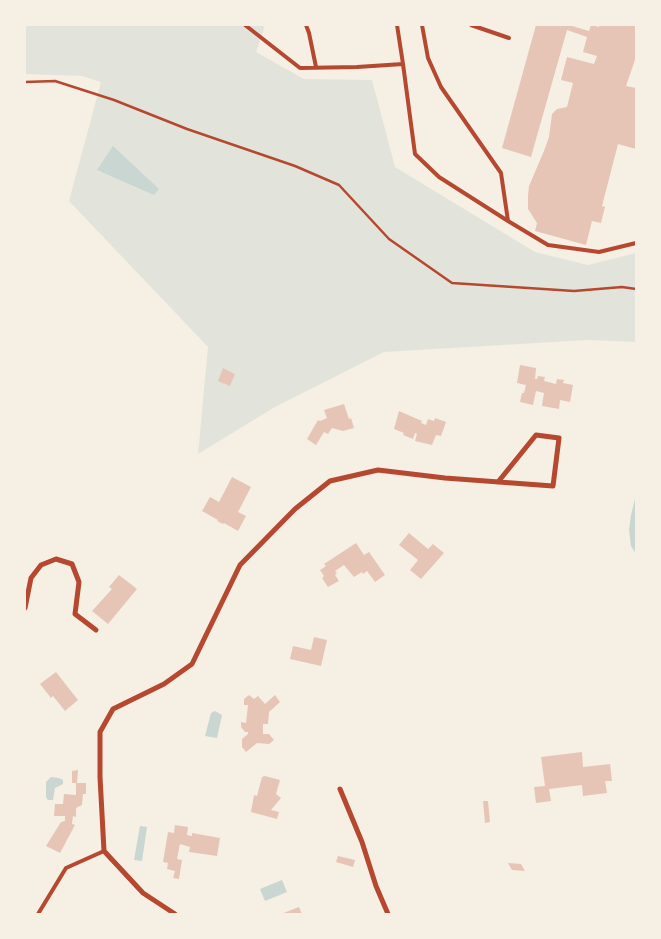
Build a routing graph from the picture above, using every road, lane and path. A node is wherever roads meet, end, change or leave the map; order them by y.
1 (245, 25) edge
2 (306, 25) edge
3 (397, 25) edge
4 (422, 25) edge
5 (471, 25) edge
6 (509, 38) dead end
7 (403, 64) junction
8 (316, 67) junction
9 (25, 82) edge
10 (508, 221) junction
11 (636, 242) edge
12 (636, 289) edge
13 (498, 482) junction
14 (25, 608) edge
15 (96, 630) dead end
16 (340, 789) dead end
17 (104, 851) junction
18 (38, 914) edge
19 (174, 914) edge
20 (388, 914) edge

1 - 8 lane
2 - 8 lane
3 - 7 lane
4 - 10 lane
5 - 6 lane
7 - 8 lane
7 - 10 lane
9 - 12 path
10 - 11 lane
13 - 13 street
13 - 17 street
14 - 15 street
16 - 20 street
17 - 18 lane
17 - 19 street

